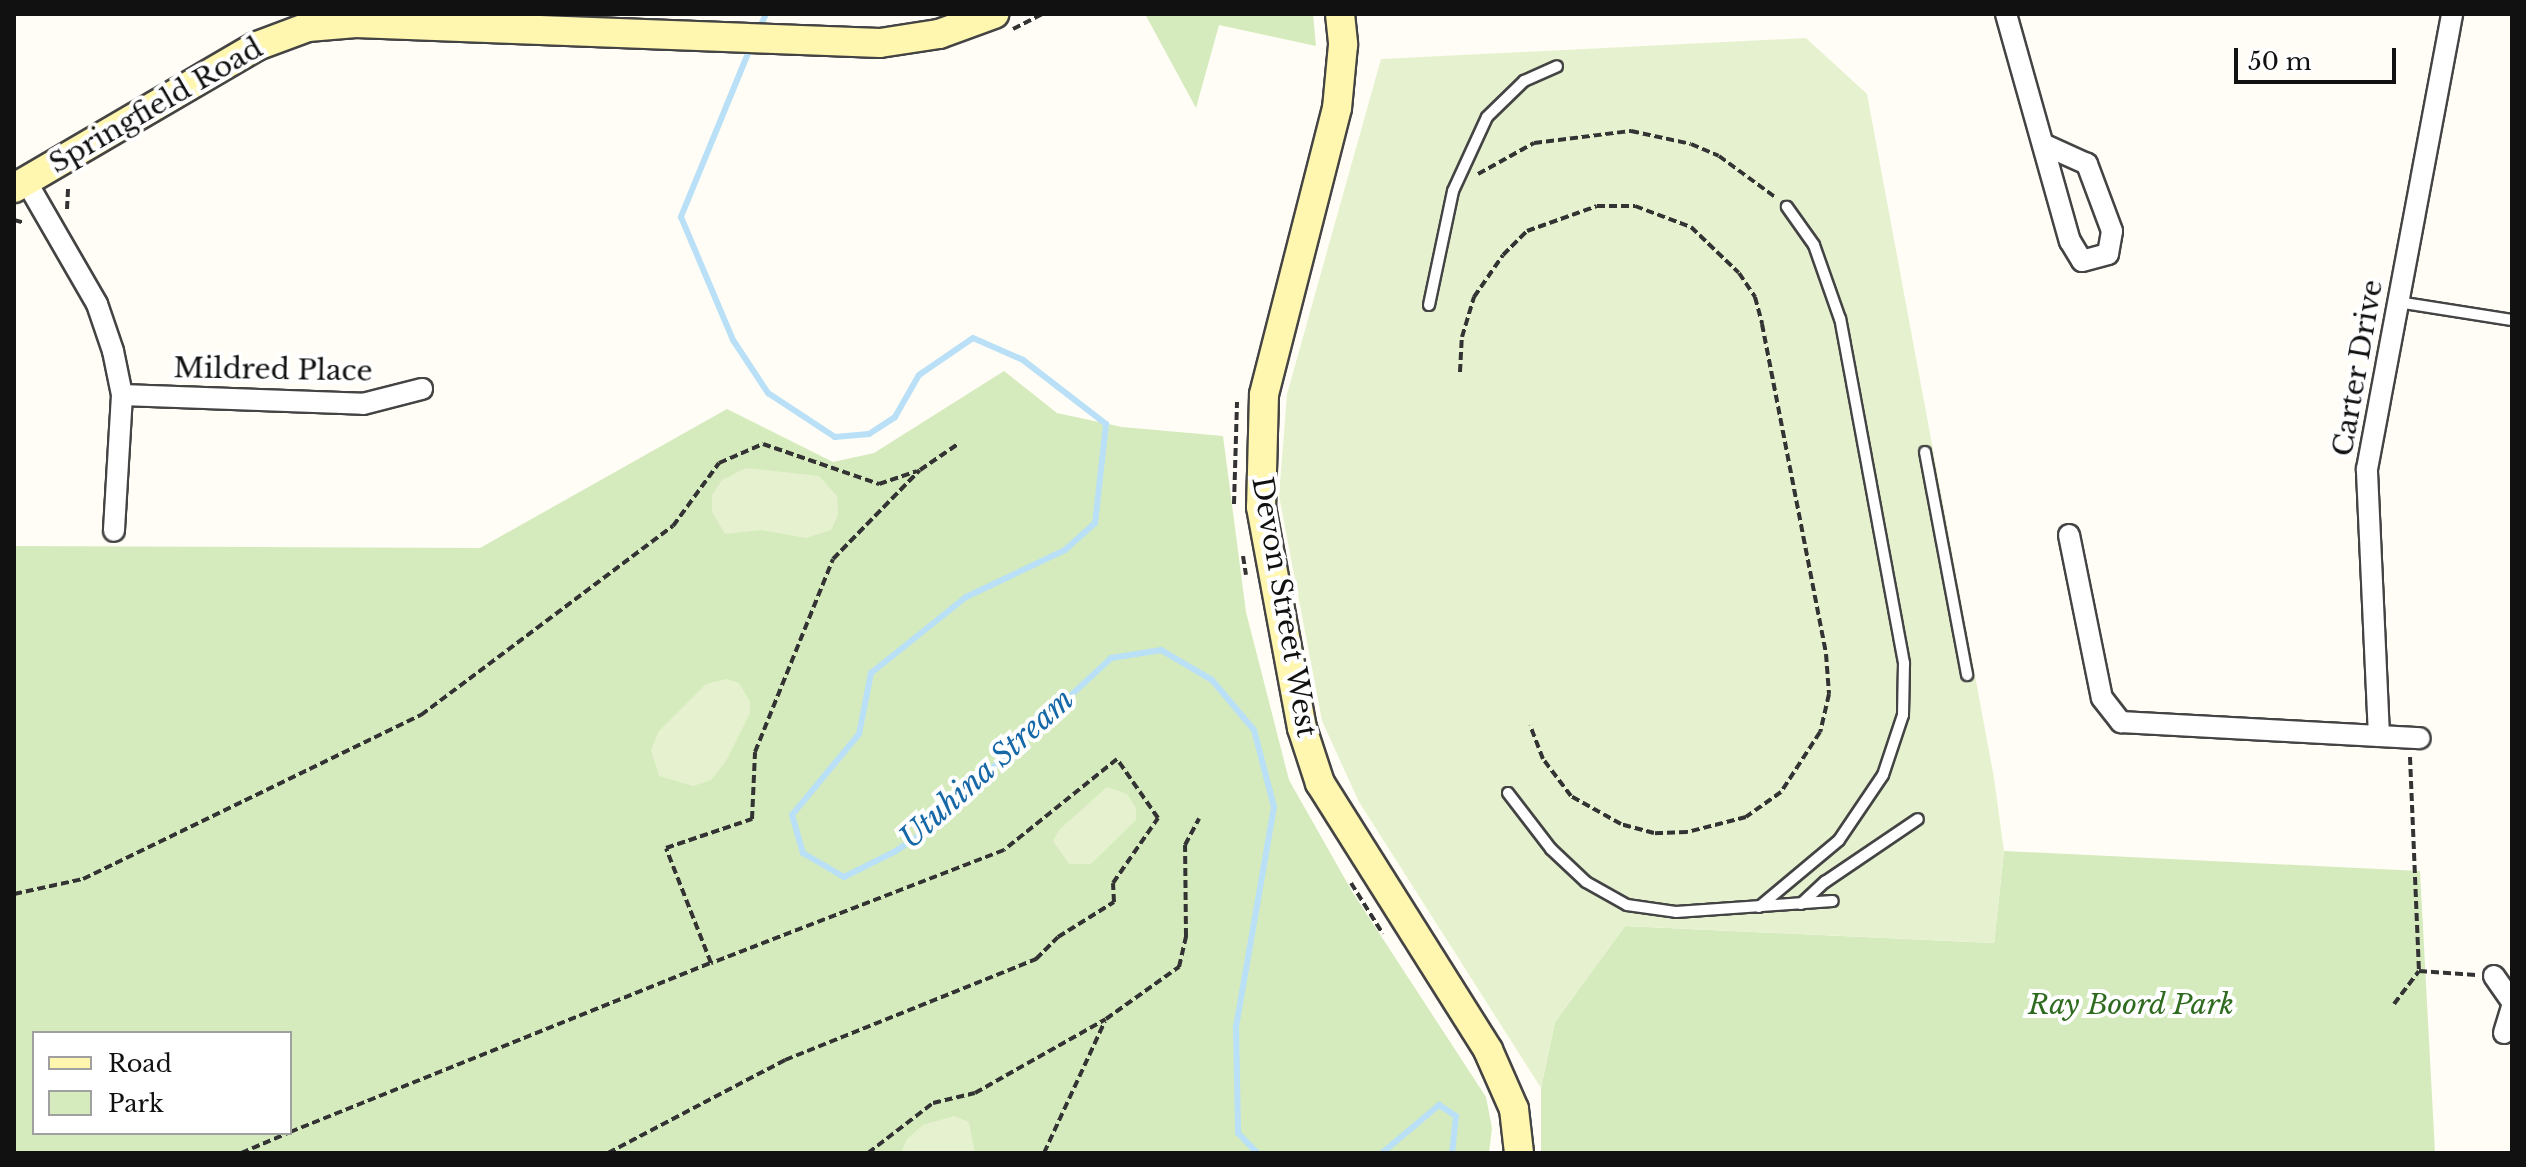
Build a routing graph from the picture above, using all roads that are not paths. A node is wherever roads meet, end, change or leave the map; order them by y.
1 (994, 14) edge
2 (1340, 14) edge
3 (2006, 14) edge
4 (2452, 14) edge
5 (427, 20) edge
6 (635, 24) edge
7 (1557, 66) dead end
8 (2047, 146) junction
9 (20, 184) edge
10 (1787, 207) road end
11 (2398, 302) junction
12 (1429, 305) dead end
13 (2512, 320) edge
14 (422, 389) dead end
15 (122, 395) junction
16 (1925, 452) dead end
17 (114, 531) dead end
18 (2069, 535) dead end
19 (1967, 675) dead end
20 (2379, 736) junction
21 (2415, 742) road end
22 (1508, 793) dead end
23 (1918, 819) dead end
24 (1833, 901) dead end
25 (1801, 904) junction
26 (1759, 907) junction
27 (2489, 976) road end
28 (2512, 1004) edge
29 (2504, 1033) dead end
30 (1519, 1153) edge

1 - 6 main road, Springfield Road
2 - 30 main road, Devon Street West
3 - 8 street
4 - 11 street, Carter Drive
5 - 6 main road, Springfield Road
5 - 9 main road, Springfield Road
7 - 12 lane
8 - 8 street
9 - 15 street
10 - 26 lane
11 - 13 lane
11 - 20 street, Carter Drive
14 - 15 street, Mildred Place
15 - 17 street
16 - 19 lane
18 - 20 street
20 - 21 street
22 - 26 lane
23 - 25 lane
24 - 25 lane
25 - 26 lane
27 - 28 street
28 - 29 street

